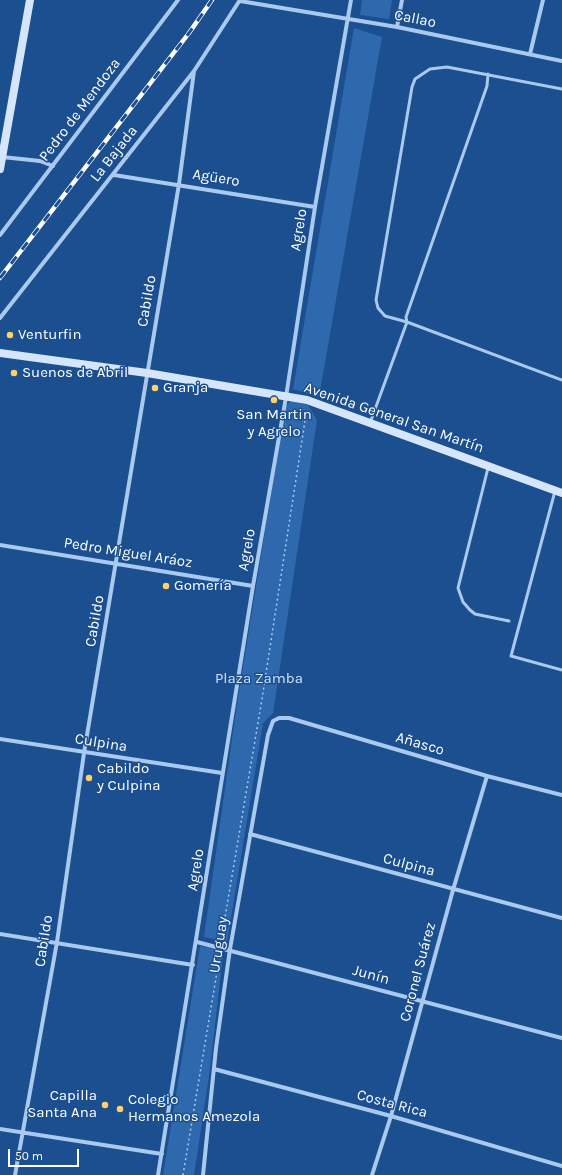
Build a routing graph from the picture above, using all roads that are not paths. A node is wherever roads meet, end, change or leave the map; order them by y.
1 (30, 0) edge
2 (178, 0) edge
3 (351, 0) edge
4 (402, 0) edge
5 (543, 0) edge
6 (240, 1) edge
7 (348, 19) junction
8 (397, 27) junction
9 (530, 54) junction
10 (562, 60) edge
11 (194, 71) junction
12 (488, 74) junction
13 (562, 89) edge
14 (1, 157) edge
15 (53, 166) junction
16 (0, 169) edge
17 (114, 175) junction
18 (179, 184) junction
19 (315, 207) junction
20 (0, 235) edge
21 (0, 318) edge
22 (407, 322) junction
23 (0, 353) edge
24 (147, 373) junction
25 (562, 380) edge
26 (286, 397) junction
27 (370, 423) junction
28 (489, 466) junction
29 (558, 492) edge
30 (0, 545) edge
31 (116, 564) junction
32 (252, 586) junction
33 (509, 621) dead end
34 (562, 670) edge
35 (273, 721) joint
36 (0, 739) edge
37 (84, 753) junction
38 (222, 773) junction
39 (487, 776) junction
40 (562, 795) edge
41 (250, 834) junction
42 (453, 890) junction
43 (562, 918) edge
44 (0, 934) edge
45 (57, 942) junction
46 (197, 942) junction
47 (230, 949) junction
48 (193, 965) junction
49 (422, 1001) junction
50 (562, 1038) edge
51 (214, 1069) junction
52 (391, 1116) junction
53 (0, 1128) edge
54 (23, 1132) junction
55 (162, 1154) junction
56 (562, 1166) edge
57 (15, 1175) edge
58 (158, 1175) edge
59 (203, 1175) edge
60 (372, 1175) edge

1 - 14 street
2 - 15 street, Pedro de Mendoza
3 - 7 street, Agrelo
4 - 8 street
5 - 9 street
6 - 7 street, Callao
6 - 11 street, La Bajada
7 - 8 street, Callao
7 - 19 street, Agrelo
8 - 9 street, Callao
9 - 10 street, Callao
11 - 17 street, La Bajada
11 - 18 street, Cabildo
12 - 13 lane
12 - 22 lane
12 - 22 lane
14 - 15 street
14 - 16 street
15 - 20 street, Pedro de Mendoza
17 - 18 street, Agüero
17 - 21 street, La Bajada
18 - 19 street, Agüero
18 - 24 street, Cabildo
19 - 26 street, Agrelo
22 - 25 lane
22 - 27 lane
23 - 24 street, Avenida General San Martín
24 - 26 street, Avenida General San Martín
24 - 31 street, Cabildo
26 - 27 street, Avenida General San Martín
26 - 32 street, Agrelo
27 - 28 street, Avenida General San Martín
28 - 29 street, Avenida General San Martín
28 - 33 lane
29 - 34 lane
30 - 31 street, Pedro Miguel Aráoz
31 - 32 street, Pedro Miguel Aráoz
31 - 37 street, Cabildo
32 - 38 street, Agrelo
35 - 39 street, Añasco
35 - 41 street, Uruguay
36 - 37 street, Culpina
37 - 38 street, Culpina
37 - 45 street, Cabildo
38 - 46 street, Agrelo
39 - 40 street, Añasco
39 - 42 street, Coronel Suárez
41 - 42 street, Culpina
41 - 47 street, Uruguay
42 - 43 street, Culpina
42 - 49 street, Coronel Suárez
44 - 45 street
45 - 48 street
45 - 54 street, Cabildo
46 - 47 street, Junín
46 - 48 street, Agrelo
47 - 49 street, Junín
47 - 51 street, Uruguay
48 - 55 street, Agrelo
49 - 50 street, Junín
49 - 52 street, Coronel Suárez
51 - 52 street, Costa Rica
51 - 59 street, Uruguay
52 - 56 street, Costa Rica
52 - 60 street, Coronel Suárez
53 - 54 street
54 - 55 street
54 - 57 street, Cabildo
55 - 58 street, Agrelo

